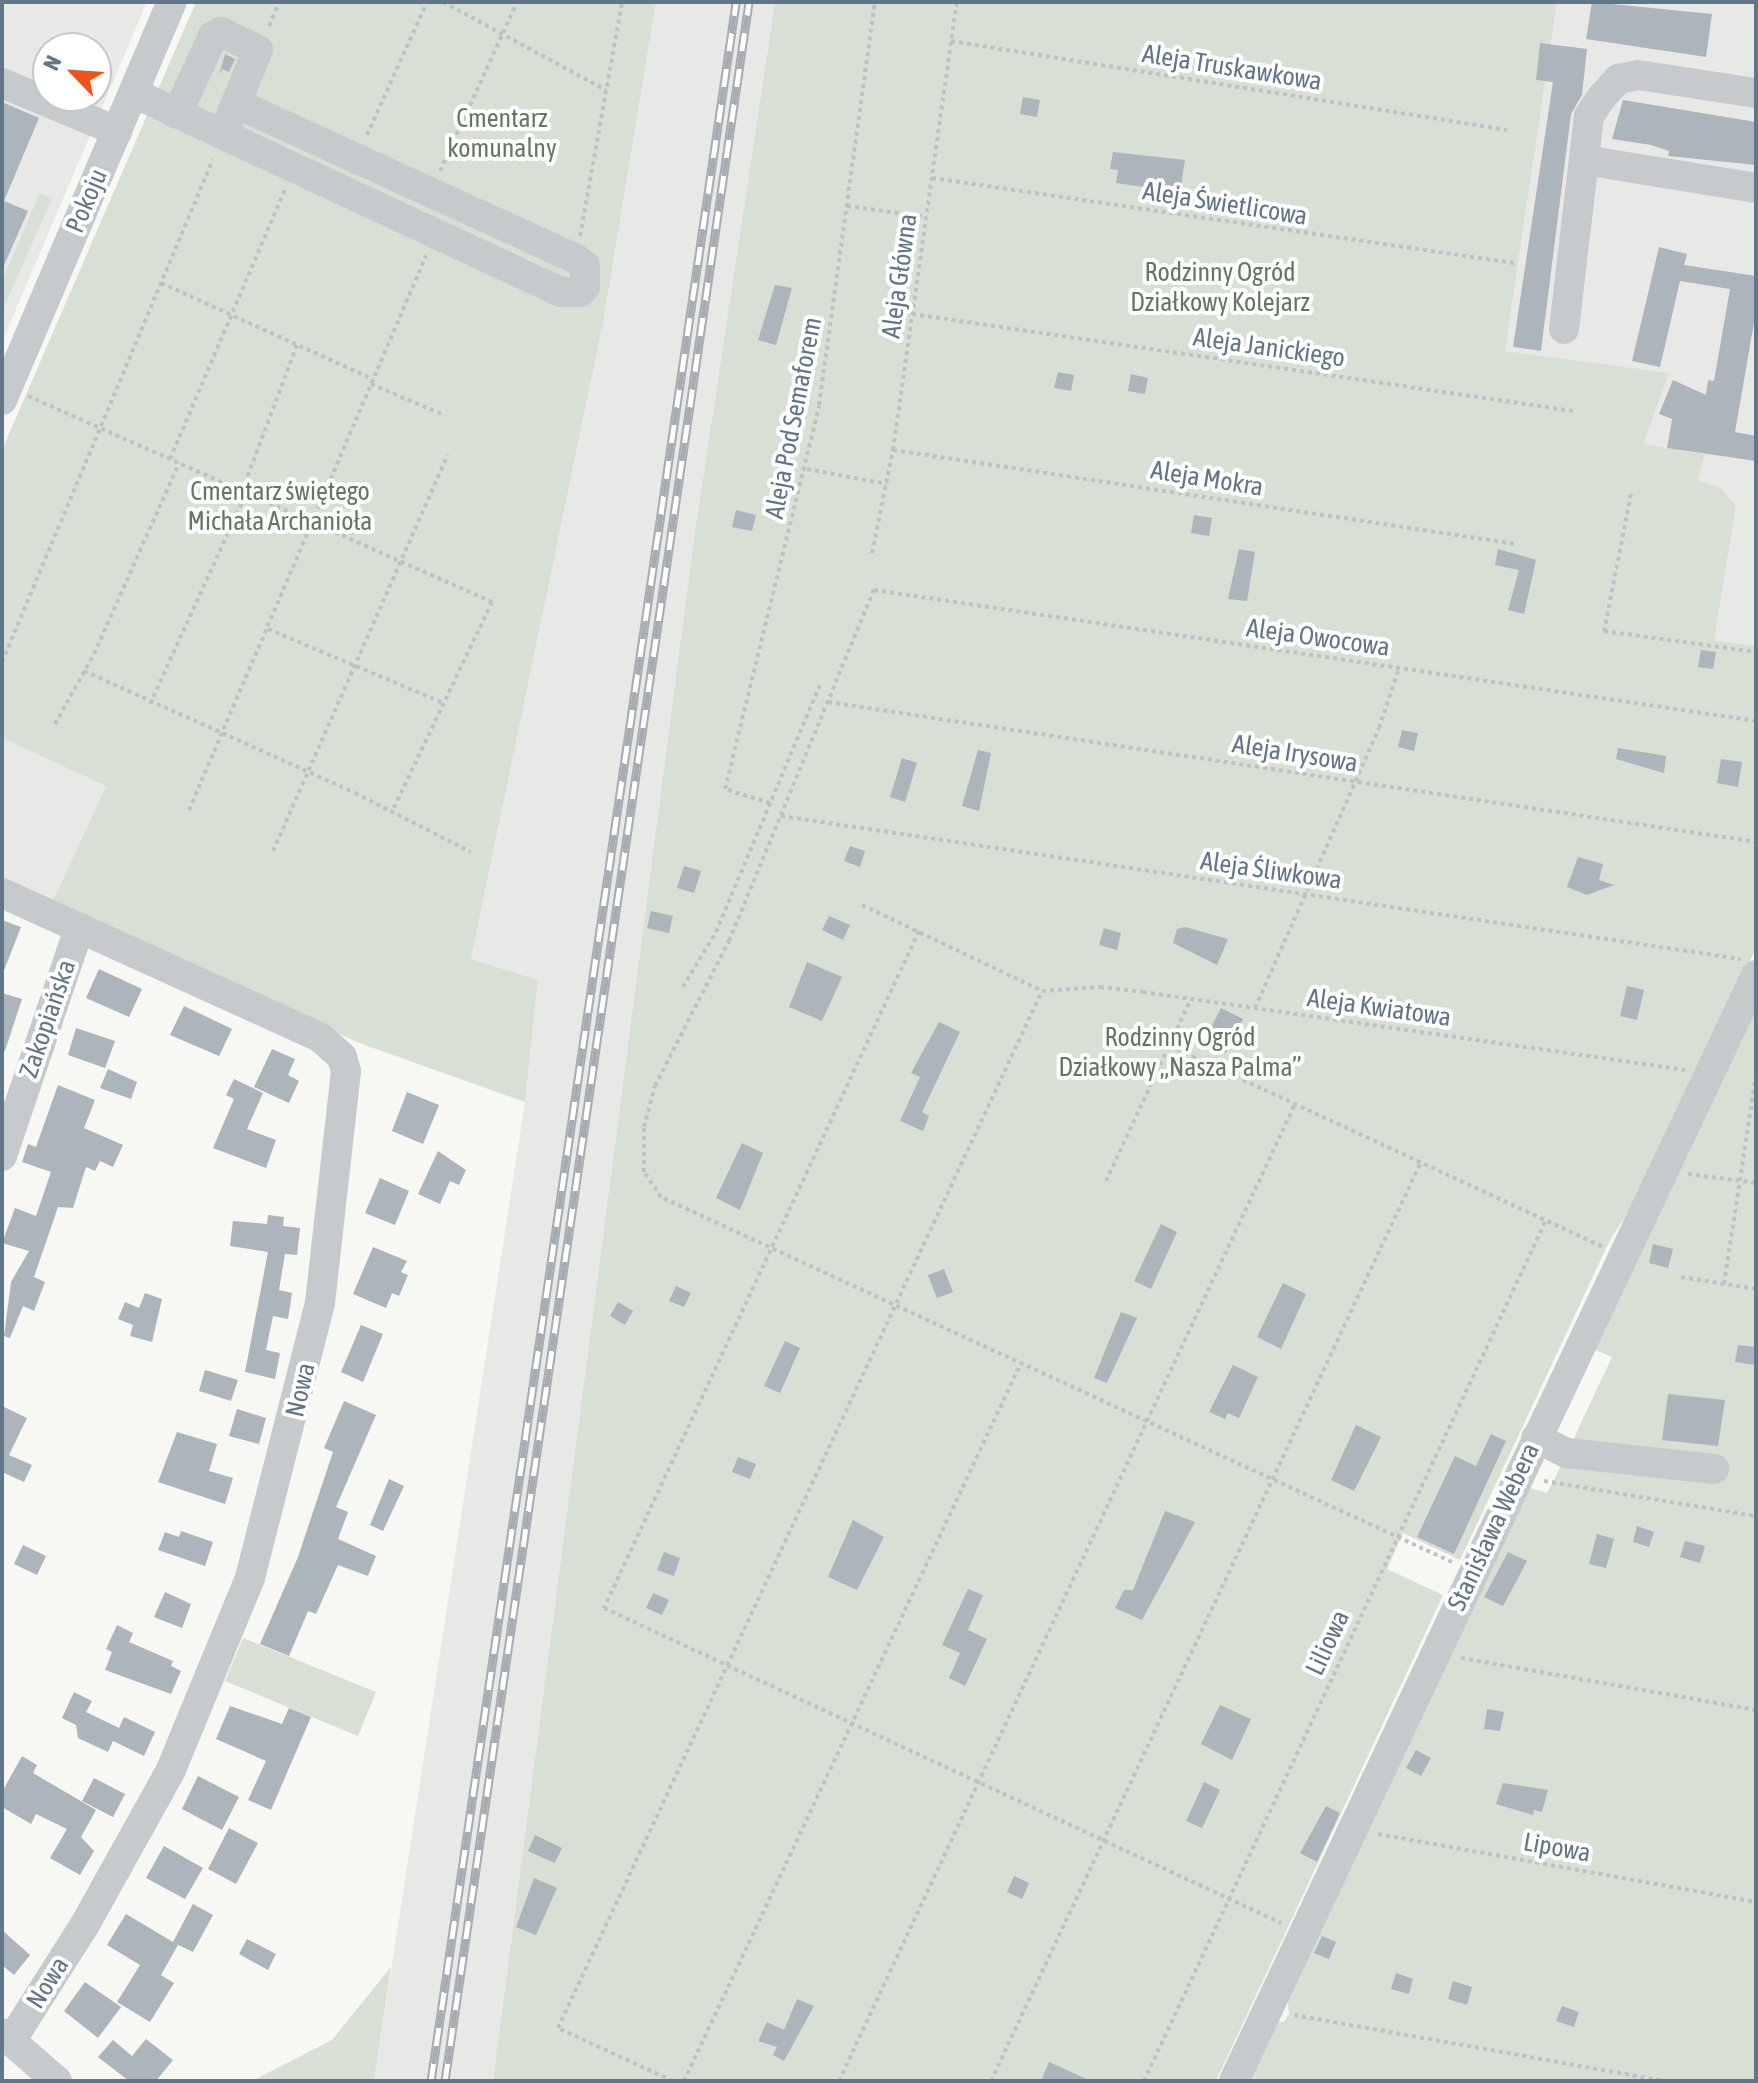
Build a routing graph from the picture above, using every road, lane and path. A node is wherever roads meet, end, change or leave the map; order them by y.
1 (172, 2) edge
2 (427, 2) edge
3 (443, 2) edge
4 (517, 2) edge
5 (622, 2) edge
6 (875, 2) edge
7 (957, 2) edge
8 (502, 34) junction
9 (951, 41) junction
10 (2, 83) edge
11 (606, 90) junction
12 (134, 93) junction
13 (1756, 93) edge
14 (236, 103) junction
15 (177, 114) junction
16 (1507, 130) dead end
17 (117, 131) junction
18 (219, 144) junction
19 (356, 158) junction
20 (1584, 160) junction
21 (932, 178) junction
22 (287, 185) dead end
23 (1756, 188) edge
24 (430, 192) junction
25 (847, 206) junction
26 (926, 217) junction
27 (429, 250) dead end
28 (576, 259) junction
29 (1514, 263) dead end
30 (161, 283) junction
31 (912, 314) junction
32 (231, 315) junction
33 (1564, 329) dead end
34 (297, 345) junction
35 (372, 381) junction
36 (5, 393) edge
37 (1573, 411) dead end
38 (444, 415) dead end
39 (99, 427) junction
40 (893, 450) junction
41 (448, 455) dead end
42 (170, 459) junction
43 (179, 463) junction
44 (806, 469) junction
45 (887, 484) junction
46 (244, 492) junction
47 (1631, 494) dead end
48 (315, 523) junction
49 (1516, 544) dead end
50 (872, 553) dead end
51 (401, 561) junction
52 (268, 629) junction
53 (1756, 652) edge
54 (2, 662) edge
55 (355, 666) junction
56 (1399, 668) junction
57 (84, 671) junction
58 (820, 685) dead end
59 (828, 702) junction
60 (443, 703) junction
61 (150, 704) junction
62 (1756, 721) edge
63 (55, 724) dead end
64 (220, 736) junction
65 (308, 773) junction
66 (1356, 782) junction
67 (770, 803) junction
68 (189, 810) dead end
69 (392, 812) junction
70 (781, 816) junction
71 (1756, 842) edge
72 (273, 851) dead end
73 (471, 852) dead end
74 (2, 893) edge
75 (1305, 894) junction
76 (862, 905) dead end
77 (79, 928) junction
78 (919, 931) junction
79 (1753, 967) edge
80 (683, 987) dead end
81 (1042, 991) junction
82 (1191, 999) junction
83 (1255, 1008) junction
84 (1170, 1046) junction
85 (1710, 1074) junction
86 (1756, 1076) edge
87 (1295, 1104) junction
88 (2, 1156) edge
89 (1421, 1162) junction
90 (1667, 1168) junction
91 (1740, 1180) junction
92 (1106, 1181) dead end
93 (1756, 1183) edge
94 (1546, 1220) junction
95 (772, 1248) junction
96 (1624, 1257) junction
97 (1681, 1277) dead end
98 (1724, 1284) junction
99 (1756, 1289) edge
100 (895, 1305) junction
101 (1021, 1363) junction
102 (1147, 1421) junction
103 (1536, 1438) junction
104 (1714, 1469) dead end
105 (1520, 1470) junction
106 (1273, 1479) junction
107 (1756, 1516) edge
108 (1398, 1537) junction
109 (1473, 1571) junction
110 (1437, 1649) junction
111 (727, 1665) junction
112 (1756, 1710) edge
113 (852, 1723) junction
114 (978, 1782) junction
115 (1353, 1827) junction
116 (1104, 1840) junction
117 (1229, 1898) junction
118 (1756, 1902) edge
119 (1303, 1933) junction
120 (1270, 2004) junction
121 (6, 2037) edge
122 (57, 2081) edge
123 (673, 2081) edge
124 (684, 2081) edge
125 (839, 2081) edge
126 (991, 2081) edge
127 (1144, 2081) edge
128 (1234, 2081) edge
129 (1664, 2081) edge

1 - 12 street, Pokoju
2 - 19 path
3 - 8 path
4 - 8 path
5 - 11 path
6 - 25 path, Aleja Pod Semaforem
7 - 9 path, Aleja Główna
8 - 11 path
8 - 24 path
9 - 16 path, Aleja Truskawkowa
9 - 21 path, Aleja Główna
10 - 17 street
11 - 28 path
12 - 15 street
12 - 17 street, Pokoju
13 - 20 street
14 - 15 street
14 - 18 street
14 - 19 street
15 - 18 street
17 - 36 street, Pokoju
18 - 28 street
18 - 30 path
19 - 24 street
20 - 23 street
20 - 33 street
21 - 26 path, Aleja Główna
21 - 29 path, Aleja Świetlicowa
22 - 32 path
24 - 28 street
25 - 26 path
25 - 44 path, Aleja Pod Semaforem
26 - 31 path, Aleja Główna
27 - 35 path
30 - 32 path
30 - 39 path
31 - 37 path, Aleja Janickiego
31 - 40 path, Aleja Główna
32 - 34 path
32 - 42 path
34 - 35 path
34 - 46 path
35 - 38 path
35 - 48 path
36 - 39 path
39 - 42 path
39 - 54 path
40 - 45 path, Aleja Główna
40 - 49 path, Aleja Mokra
41 - 51 path
42 - 43 path
43 - 46 path
43 - 57 path
44 - 45 path
44 - 67 path, Aleja Pod Semaforem
45 - 50 path, Aleja Główna
46 - 48 path
46 - 61 path
47 - 53 path
48 - 51 path
48 - 52 path
51 - 55 path
51 - 60 path
52 - 55 path
52 - 64 path
55 - 60 path
55 - 65 path
56 - 59 path, Aleja Owocowa
56 - 62 path, Aleja Owocowa
56 - 66 path
57 - 61 path
57 - 63 path
58 - 67 path
59 - 66 path, Aleja Irysowa
59 - 70 path
60 - 69 path
61 - 64 path
64 - 65 path
64 - 68 path
65 - 69 path
65 - 72 path
66 - 71 path, Aleja Irysowa
66 - 75 path
67 - 80 path
69 - 73 path
70 - 75 path, Aleja Śliwkowa
70 - 95 path
74 - 77 street, Nowa
75 - 79 path, Aleja Śliwkowa
75 - 83 path
76 - 78 path
77 - 88 street, Zakopiańska
77 - 121 street, Nowa
78 - 81 path
78 - 95 path
79 - 85 street, Stanisława Webera
81 - 82 path, Aleja Kwiatowa
81 - 100 path
82 - 83 path, Aleja Kwiatowa
82 - 84 path
83 - 85 path, Aleja Kwiatowa
84 - 87 path
84 - 92 path
85 - 90 street, Stanisława Webera
86 - 91 path
87 - 89 path
87 - 102 path
89 - 94 path
89 - 106 path
90 - 91 path
90 - 96 street, Stanisława Webera
91 - 93 path
91 - 98 path
94 - 96 path
94 - 108 path, Liliowa
95 - 100 path
95 - 111 path
96 - 103 street, Stanisława Webera
97 - 98 path
98 - 99 path
100 - 101 path
100 - 111 path
101 - 102 path
101 - 113 path
102 - 106 path
102 - 114 path
103 - 104 street
103 - 105 street, Stanisława Webera
105 - 107 path
105 - 109 street, Stanisława Webera
106 - 108 path
106 - 116 path
108 - 109 path
108 - 117 path, Liliowa
109 - 110 street, Stanisława Webera
110 - 112 path
110 - 115 street, Stanisława Webera
111 - 113 path
111 - 123 path
113 - 114 path
113 - 124 path
114 - 116 path
114 - 125 path
115 - 118 path, Lipowa
115 - 119 street, Stanisława Webera
116 - 117 path
116 - 126 path
117 - 119 path
117 - 127 path, Liliowa
119 - 120 street, Stanisława Webera
120 - 128 street, Stanisława Webera
120 - 129 path
121 - 122 street

